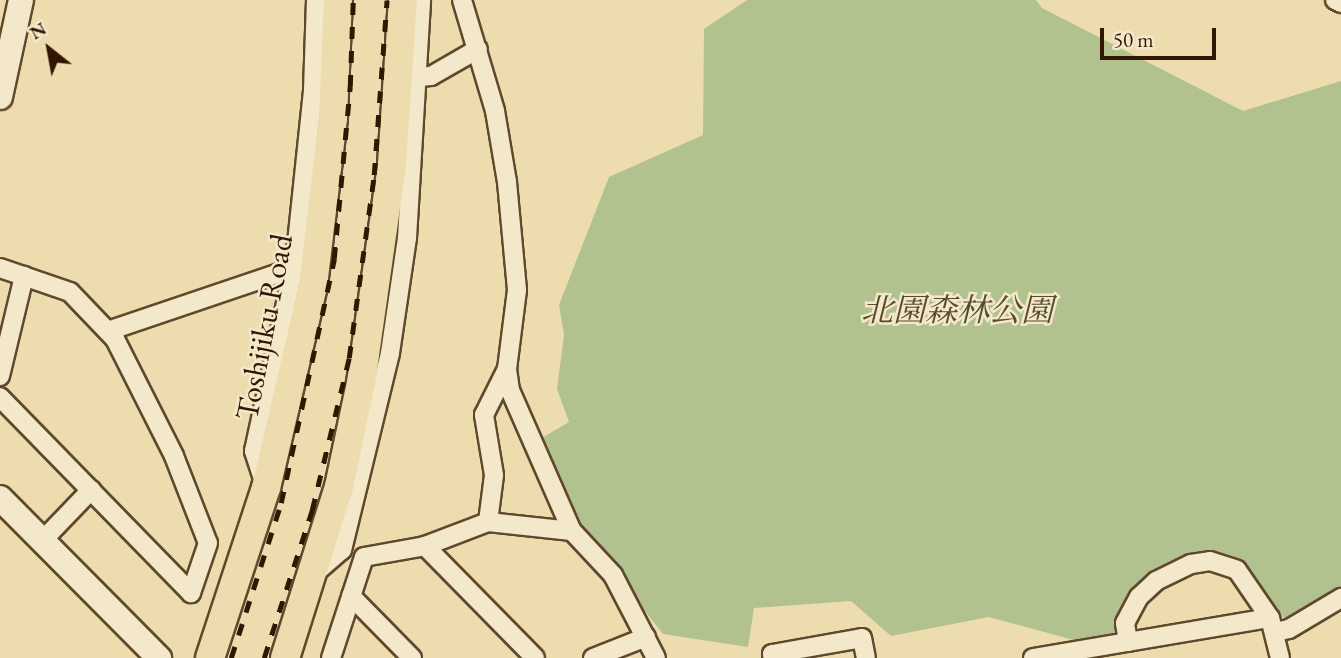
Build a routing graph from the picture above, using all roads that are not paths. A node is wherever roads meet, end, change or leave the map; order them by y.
1 (21, 0) edge
2 (316, 0) edge
3 (338, 0) edge
4 (403, 0) edge
5 (421, 0) edge
6 (462, 0) edge
7 (1335, 0) edge
8 (1341, 4) edge
9 (478, 49) junction
10 (419, 77) junction
11 (0, 97) edge
12 (0, 268) edge
13 (294, 268) junction
14 (24, 276) junction
15 (108, 331) junction
16 (507, 369) junction
17 (0, 376) edge
18 (0, 397) edge
19 (266, 488) junction
20 (92, 490) junction
21 (0, 498) edge
22 (488, 522) junction
23 (572, 530) junction
24 (42, 541) junction
25 (425, 546) junction
26 (312, 576) junction
27 (351, 596) junction
28 (1341, 598) edge
29 (1273, 625) junction
30 (646, 637) junction
31 (1128, 648) edge
32 (159, 658) edge
33 (210, 658) edge
34 (285, 658) edge
35 (331, 658) edge
36 (412, 658) edge
37 (535, 658) edge
38 (593, 658) edge
39 (656, 658) edge
40 (773, 658) edge
41 (866, 658) edge
42 (1033, 658) edge
43 (1280, 658) edge

1 - 11 street
2 - 13 street
3 - 19 main road, Toshijiku Road
4 - 26 main road
5 - 10 street
6 - 9 street
7 - 8 street
9 - 10 street
9 - 16 street
10 - 26 street
12 - 14 street
13 - 15 street
13 - 19 street
14 - 15 street
14 - 17 street
15 - 20 street
16 - 22 street
16 - 23 street
18 - 20 street
19 - 33 main road, Toshijiku Road
20 - 24 street
21 - 24 street
22 - 23 street
22 - 25 street
23 - 30 street
24 - 32 street
25 - 27 street
25 - 37 street
26 - 34 main road
27 - 35 street
27 - 36 street
28 - 29 street
29 - 31 street
29 - 31 street
29 - 43 street
30 - 38 street
30 - 39 street
31 - 42 street
40 - 41 street

